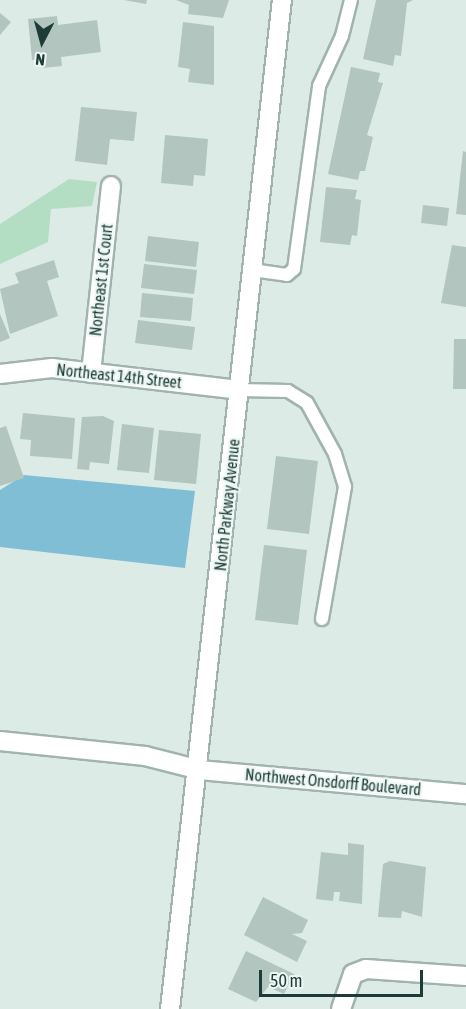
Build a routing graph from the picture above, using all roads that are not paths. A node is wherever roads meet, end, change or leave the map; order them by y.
1 (282, 0) edge
2 (351, 0) edge
3 (111, 186) dead end
4 (252, 270) junction
5 (91, 373) junction
6 (0, 374) edge
7 (239, 390) junction
8 (322, 619) dead end
9 (0, 741) edge
10 (200, 770) junction
11 (466, 794) edge
12 (466, 976) edge
13 (170, 1009) edge
14 (341, 1009) edge

1 - 4 street, North Parkway Avenue
2 - 4 lane
3 - 5 street, Northeast 1st Court
4 - 7 street, North Parkway Avenue
5 - 6 street, Northeast 14th Street
5 - 7 street, Northeast 14th Street
7 - 8 lane
7 - 10 street, North Parkway Avenue
9 - 10 street, Northwest Onsdorff Boulevard
10 - 11 street, Northwest Onsdorff Boulevard
10 - 13 street, North Parkway Avenue
12 - 14 street

